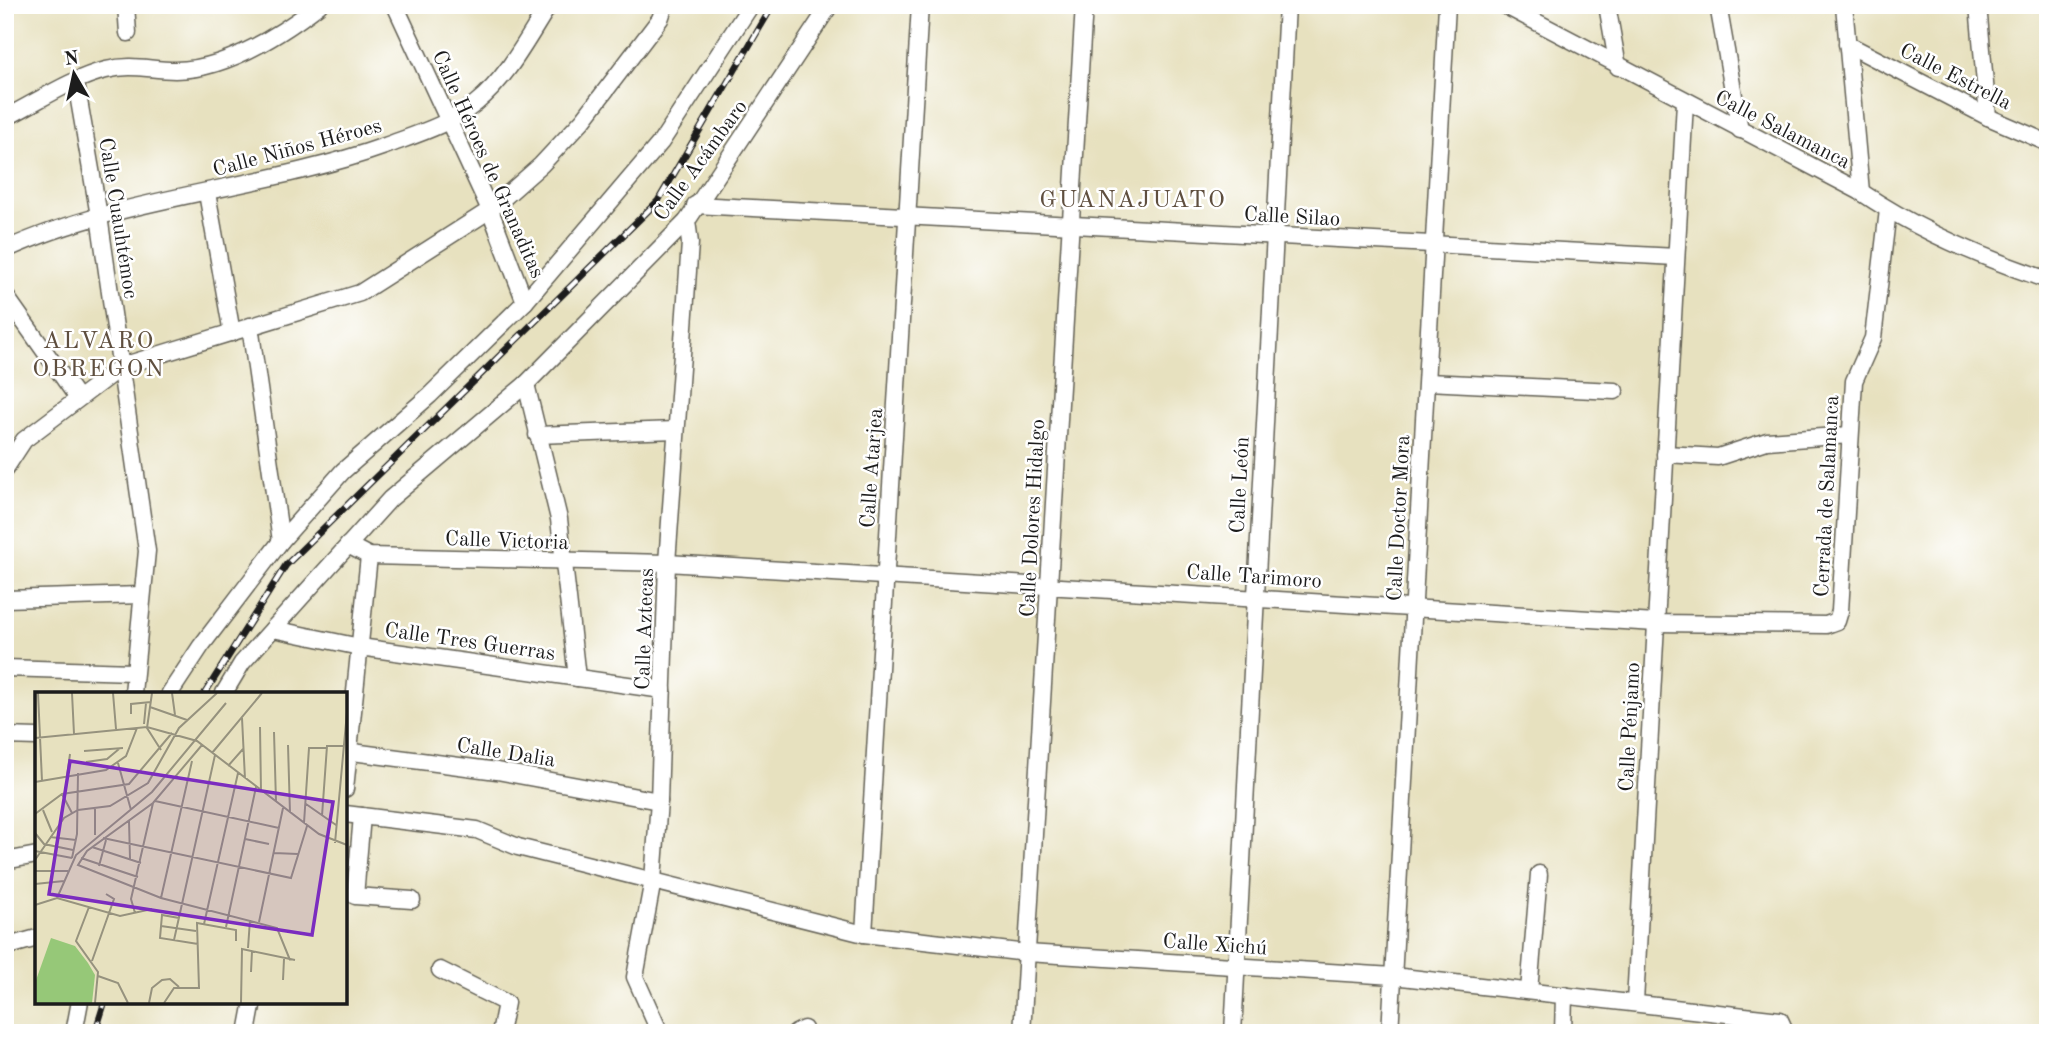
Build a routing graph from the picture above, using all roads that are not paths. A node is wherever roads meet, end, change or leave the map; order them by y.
1 (126, 5) edge
2 (319, 5) edge
3 (395, 5) edge
4 (549, 5) edge
5 (649, 5) edge
6 (751, 5) edge
7 (830, 5) edge
8 (920, 5) edge
9 (1084, 5) edge
10 (1287, 5) edge
11 (1447, 5) edge
12 (1504, 5) edge
13 (1607, 5) edge
14 (1718, 5) edge
15 (1844, 5) edge
16 (1978, 5) edge
17 (662, 12) edge
18 (128, 33) dead end
19 (1847, 44) junction
20 (1618, 67) junction
21 (76, 83) junction
22 (1685, 102) junction
23 (1988, 117) junction
24 (5, 118) edge
25 (450, 122) junction
26 (1740, 130) junction
27 (2048, 143) edge
28 (1861, 192) junction
29 (207, 193) junction
30 (695, 205) junction
31 (490, 210) junction
32 (1888, 210) junction
33 (99, 216) junction
34 (908, 216) junction
35 (687, 221) junction
36 (1071, 225) junction
37 (1274, 236) junction
38 (1434, 244) junction
39 (5, 250) edge
40 (1676, 257) junction
41 (2048, 280) edge
42 (5, 295) edge
43 (525, 303) junction
44 (250, 326) junction
45 (232, 332) junction
46 (122, 366) junction
47 (1427, 382) junction
48 (526, 384) junction
49 (1615, 391) dead end
50 (77, 397) junction
51 (676, 430) junction
52 (537, 435) junction
53 (1850, 435) junction
54 (1665, 454) junction
55 (5, 469) edge
56 (281, 541) junction
57 (348, 545) junction
58 (369, 556) junction
59 (565, 563) junction
60 (667, 563) junction
61 (886, 575) junction
62 (1049, 584) junction
63 (142, 595) junction
64 (1254, 596) junction
65 (5, 599) edge
66 (1414, 607) junction
67 (1837, 621) joint
68 (1656, 623) junction
69 (273, 629) junction
70 (360, 647) junction
71 (5, 668) edge
72 (133, 672) junction
73 (577, 678) junction
74 (663, 690) junction
75 (133, 692) edge
76 (171, 692) edge
77 (225, 692) edge
78 (5, 736) edge
79 (35, 737) edge
80 (347, 751) edge
81 (346, 770) edge
82 (659, 801) junction
83 (346, 814) edge
84 (362, 816) junction
85 (35, 855) edge
86 (5, 861) edge
87 (1539, 874) dead end
88 (653, 880) junction
89 (412, 900) dead end
90 (864, 934) junction
91 (35, 939) edge
92 (5, 947) edge
93 (1027, 953) junction
94 (1238, 967) junction
95 (440, 970) dead end
96 (1393, 976) junction
97 (1529, 991) junction
98 (1564, 995) junction
99 (1635, 1002) junction
100 (80, 1003) edge
101 (253, 1003) edge
102 (1783, 1026) edge
103 (74, 1033) edge
104 (247, 1033) edge
105 (500, 1033) edge
106 (660, 1033) edge
107 (1022, 1033) edge
108 (1233, 1033) edge
109 (1390, 1033) edge
110 (1563, 1033) edge

1 - 18 street
2 - 21 street
3 - 25 street, Calle Héroes de Granaditas
4 - 25 street, Calle Niños Héroes
5 - 17 street
6 - 43 street
7 - 30 street, Calle Acámbaro
8 - 34 street, Calle Atarjea
9 - 36 street, Calle Dolores Hidalgo
10 - 37 street, Calle León
11 - 38 street, Calle Doctor Mora
12 - 20 street, Calle Salamanca
13 - 20 street
14 - 26 street
15 - 19 street
16 - 23 street
17 - 31 street
19 - 23 street, Calle Estrella
19 - 28 street
20 - 22 street, Calle Salamanca
21 - 24 street
21 - 33 street, Calle Cuauhtémoc
22 - 26 street, Calle Salamanca
22 - 40 street, Calle Pénjamo
23 - 27 street, Calle Estrella
25 - 29 street, Calle Niños Héroes
25 - 31 street, Calle Héroes de Granaditas
26 - 28 street, Calle Salamanca
28 - 32 street, Calle Salamanca
29 - 33 street, Calle Niños Héroes
29 - 45 street
30 - 34 street, Calle Silao
30 - 35 street, Calle Acámbaro
31 - 43 street, Calle Héroes de Granaditas
31 - 44 street
32 - 41 street, Calle Salamanca
32 - 53 street, Cerrada de Salamanca
33 - 39 street, Calle Niños Héroes
33 - 46 street, Calle Cuauhtémoc
34 - 36 street, Calle Silao
34 - 61 street, Calle Atarjea
35 - 48 street, Calle Acámbaro
35 - 51 street, Calle Aztecas
36 - 37 street, Calle Silao
36 - 62 street, Calle Dolores Hidalgo
37 - 38 street, Calle Silao
37 - 64 street, Calle León
38 - 40 street, Calle Silao
38 - 47 street, Calle Doctor Mora
40 - 54 street, Calle Pénjamo
42 - 50 street
43 - 56 street
44 - 45 street
44 - 56 street
45 - 46 street
46 - 50 street
46 - 63 street, Calle Cuauhtémoc
47 - 49 street
47 - 66 street, Calle Doctor Mora
48 - 52 street
48 - 57 street, Calle Acámbaro
50 - 55 street
51 - 52 street
51 - 60 street, Calle Aztecas
52 - 59 street
53 - 54 street
53 - 67 street, Cerrada de Salamanca
54 - 68 street, Calle Pénjamo
56 - 76 street
57 - 58 street, Calle Victoria
57 - 69 street, Calle Acámbaro
58 - 59 street, Calle Victoria
58 - 70 street
59 - 60 street, Calle Victoria
59 - 73 street
60 - 61 street, Calle Tarimoro
60 - 74 street, Calle Aztecas
61 - 62 street, Calle Tarimoro
61 - 90 street, Calle Atarjea
62 - 64 street, Calle Tarimoro
62 - 93 street, Calle Dolores Hidalgo
63 - 65 street
63 - 72 street, Calle Cuauhtémoc
64 - 66 street, Calle Tarimoro
64 - 94 street, Calle León
66 - 68 street, Calle Tarimoro
66 - 96 street, Calle Doctor Mora
67 - 68 street, Calle Tarimoro
68 - 99 street, Calle Pénjamo
69 - 70 street, Calle Tres Guerras
69 - 77 street, Calle Acámbaro
70 - 73 street, Calle Tres Guerras
70 - 80 street
71 - 72 street
72 - 75 street, Calle Cuauhtémoc
73 - 74 street, Calle Tres Guerras
74 - 82 street, Calle Aztecas
78 - 79 street
80 - 81 street
80 - 82 street, Calle Dalia
82 - 88 street, Calle Aztecas
83 - 84 street, Calle Xichú
84 - 88 street, Calle Xichú
84 - 89 street
85 - 86 street
87 - 97 street
88 - 90 street, Calle Xichú
88 - 106 street, Calle Aztecas
90 - 93 street, Calle Xichú
91 - 92 street
93 - 94 street, Calle Xichú
93 - 107 street, Calle Dolores Hidalgo
94 - 96 street, Calle Xichú
94 - 108 street, Calle León
95 - 105 street
96 - 97 street, Calle Xichú
96 - 109 street, Calle Doctor Mora
97 - 98 street, Calle Xichú
98 - 99 street, Calle Xichú
98 - 110 street
99 - 102 street, Calle Xichú
100 - 103 street
101 - 104 street

